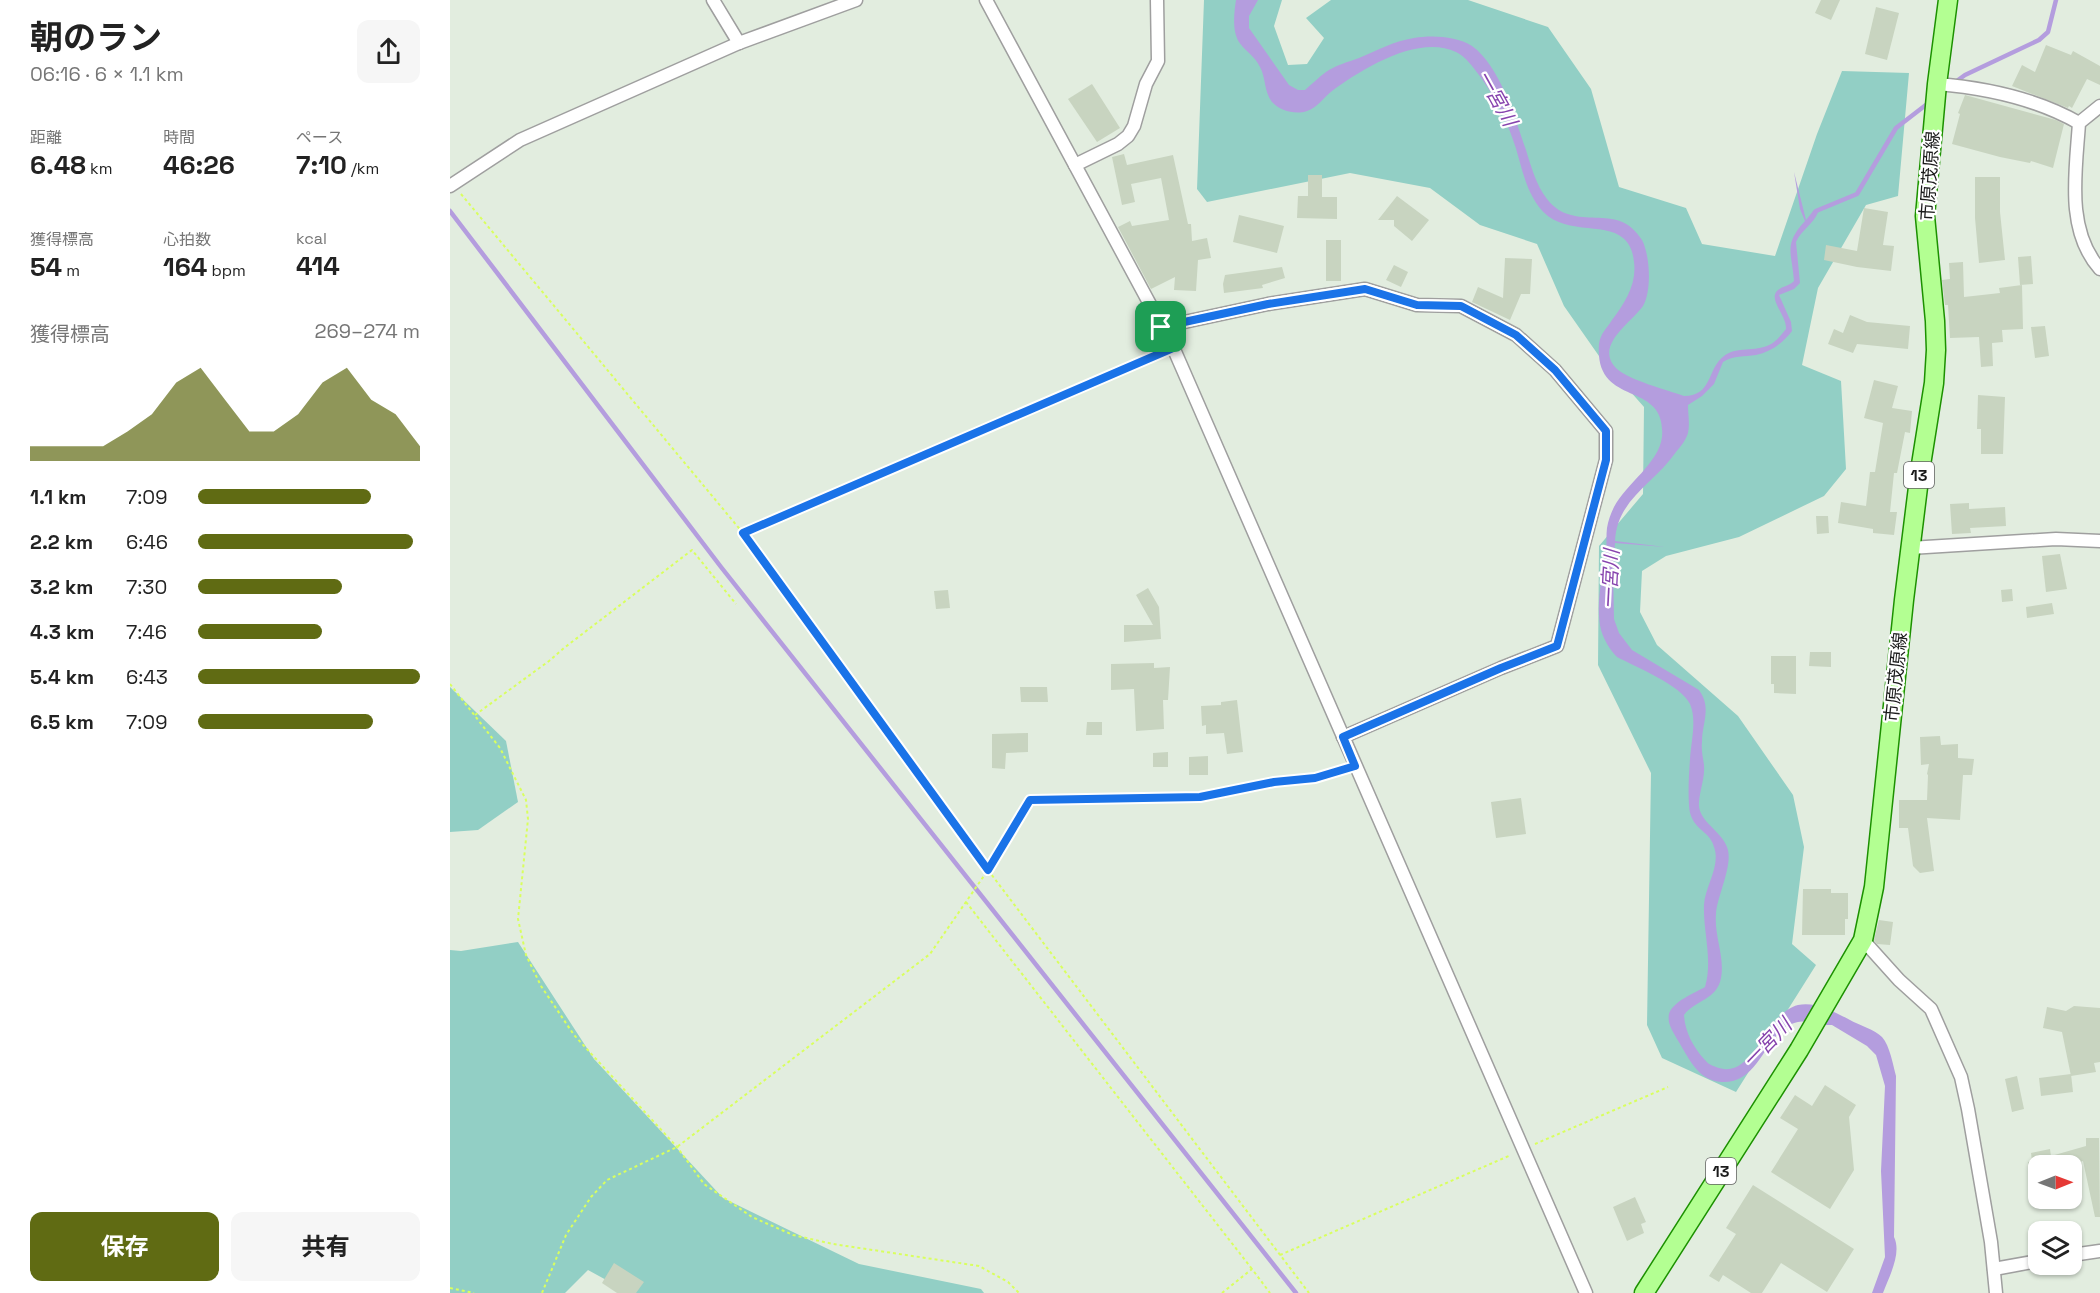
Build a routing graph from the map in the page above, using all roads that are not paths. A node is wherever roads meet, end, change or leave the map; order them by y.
1 (713, 0) edge
2 (855, 0) edge
3 (986, 0) edge
4 (1157, 0) edge
5 (1948, 0) edge
6 (739, 43) junction
7 (1937, 84) junction
8 (2100, 106) edge
9 (2079, 123) junction
10 (1075, 165) junction
11 (451, 185) edge
12 (2100, 269) edge
13 (1161, 327) junction
14 (2100, 541) edge
15 (1910, 548) junction
16 (1343, 737) junction
17 (1861, 944) junction
18 (2100, 1251) edge
19 (2082, 1254) edge
20 (2028, 1263) edge
21 (1994, 1269) junction
22 (1586, 1293) edge
23 (1644, 1293) edge
24 (1996, 1293) edge

1 - 6 street
2 - 6 street
3 - 10 street
4 - 10 street
5 - 7 main road, 市原茂原線 / 13
6 - 11 street
7 - 9 street
7 - 15 main road, 市原茂原線 / 13
8 - 9 street
9 - 12 street
10 - 13 street
13 - 16 street
13 - 16 street
14 - 15 street
15 - 17 main road, 市原茂原線 / 13
16 - 22 street
17 - 21 street
17 - 23 main road, 市原茂原線 / 13
18 - 19 street
20 - 21 street
21 - 24 street

